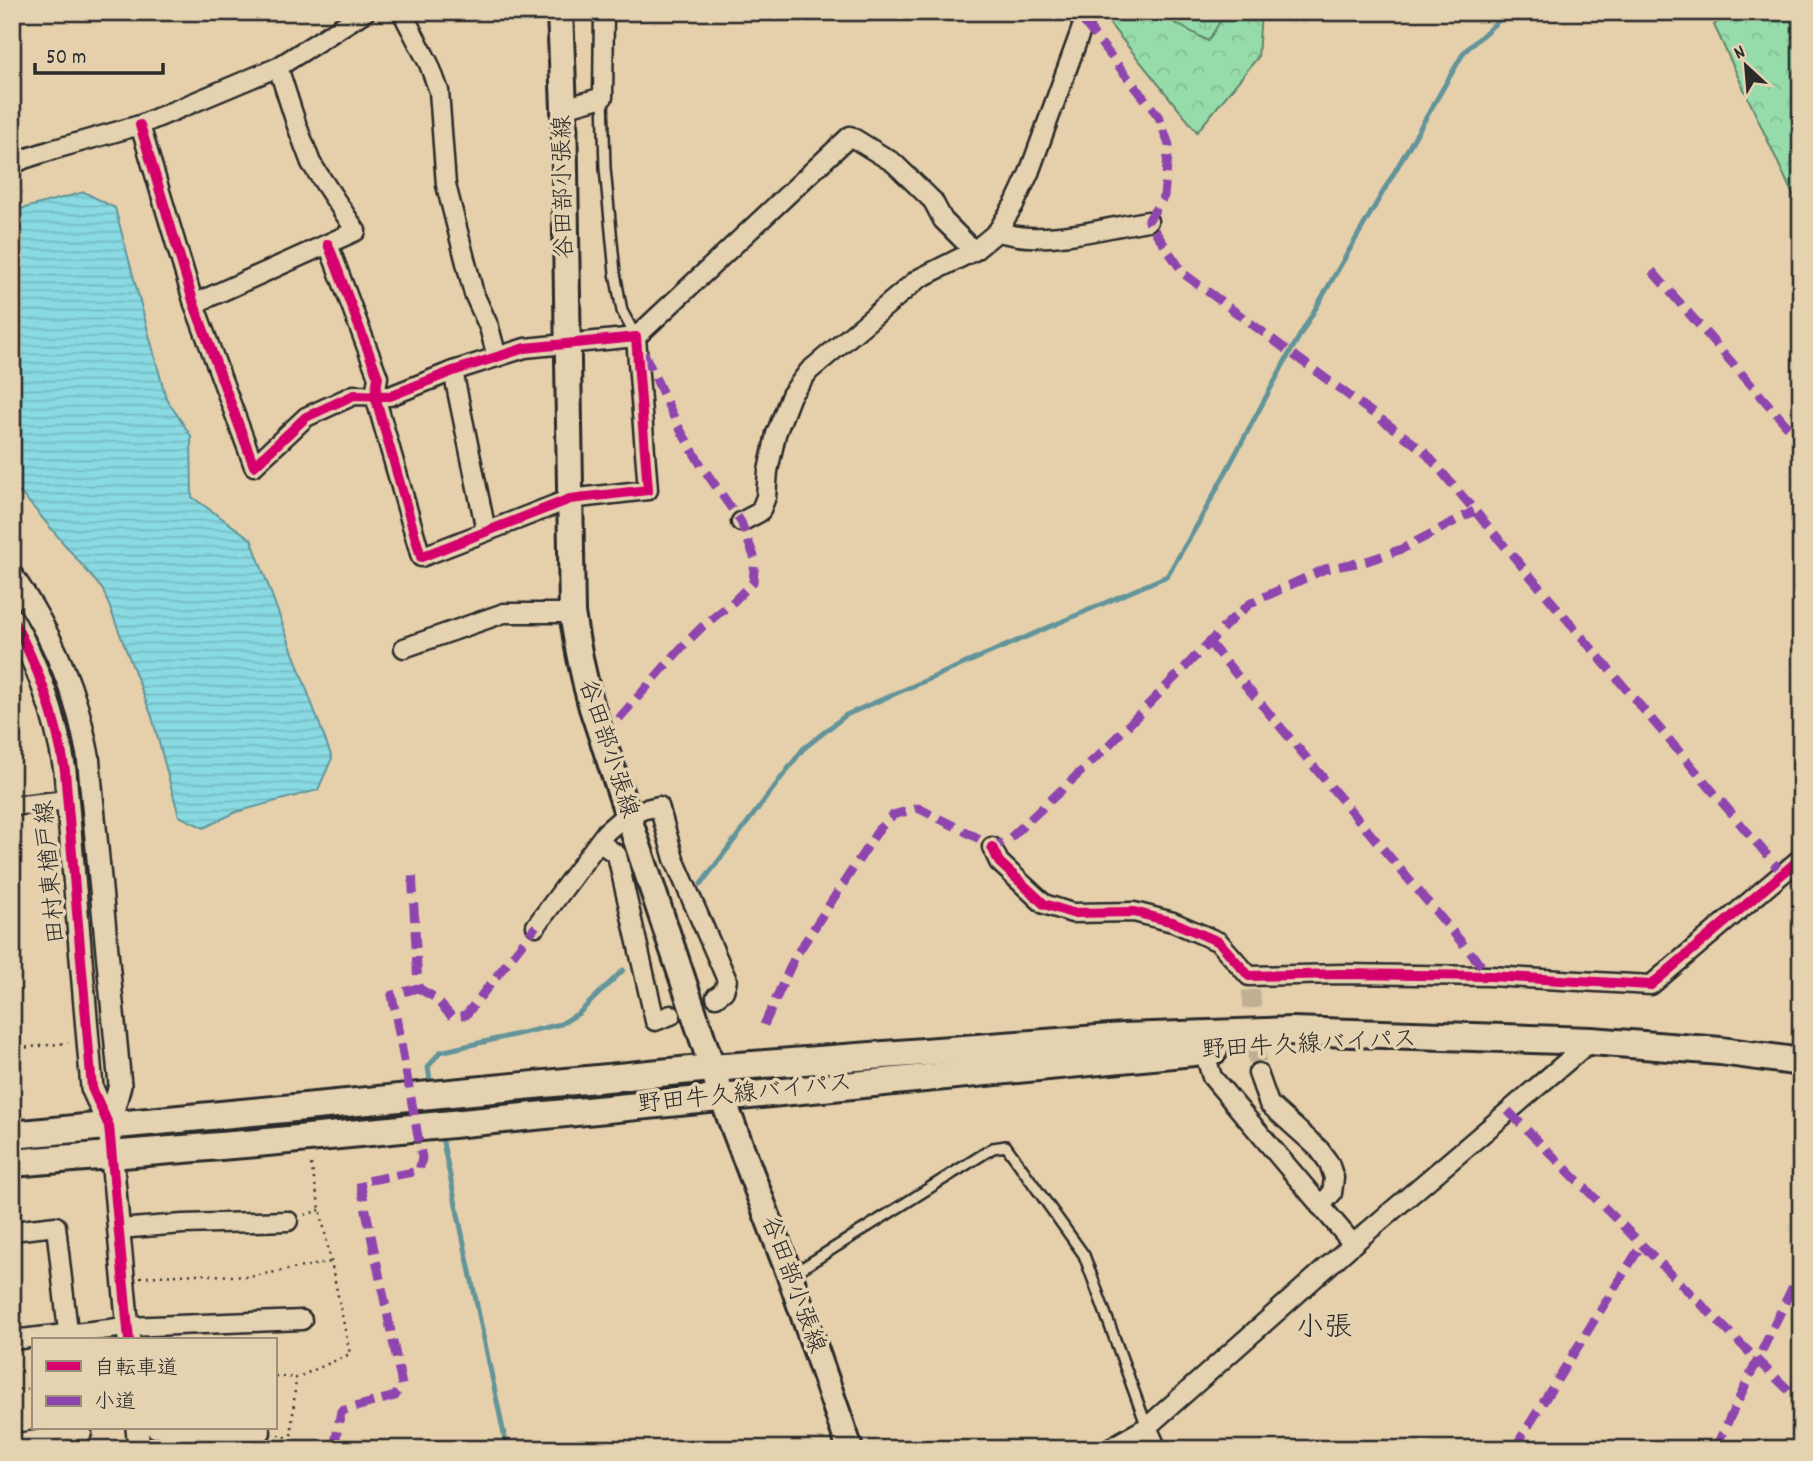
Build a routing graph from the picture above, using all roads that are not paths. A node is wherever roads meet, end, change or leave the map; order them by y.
1 (365, 12) edge
2 (402, 12) edge
3 (560, 12) edge
4 (604, 12) edge
5 (1076, 12) edge
6 (278, 68) junction
7 (603, 97) junction
8 (564, 108) junction
9 (140, 125) junction
10 (12, 165) edge
11 (1149, 221) dead end
12 (997, 232) junction
13 (328, 244) junction
14 (974, 251) junction
15 (194, 304) junction
16 (636, 337) junction
17 (568, 343) junction
18 (497, 357) junction
19 (453, 370) junction
20 (375, 396) junction
21 (570, 499) junction
22 (741, 522) dead end
23 (486, 531) junction
24 (12, 576) edge
25 (572, 613) junction
26 (12, 620) edge
27 (404, 648) dead end
28 (67, 800) junction
29 (12, 806) edge
30 (628, 813) junction
31 (599, 842) junction
32 (992, 847) dead end
33 (1801, 858) edge
34 (536, 926) dead end
35 (716, 997) dead end
36 (671, 1015) dead end
37 (1478, 1038) junction
38 (1591, 1041) junction
39 (1204, 1051) junction
40 (1801, 1062) edge
41 (712, 1068) junction
42 (1258, 1073) tunnel mouth
43 (722, 1097) junction
44 (109, 1126) junction
45 (12, 1135) edge
46 (112, 1154) junction
47 (12, 1163) edge
48 (1320, 1206) junction
49 (288, 1221) dead end
50 (118, 1229) junction
51 (12, 1231) edge
52 (1353, 1244) junction
53 (790, 1276) junction
54 (302, 1320) dead end
55 (128, 1334) edge
56 (69, 1337) edge
57 (50, 1338) edge
58 (32, 1339) edge
59 (12, 1340) edge
60 (1146, 1427) junction
61 (81, 1430) edge
62 (137, 1430) edge
63 (208, 1430) edge
64 (261, 1432) dead end
65 (12, 1444) edge
66 (139, 1449) edge
67 (850, 1449) edge
68 (1108, 1449) edge
69 (1157, 1449) edge

1 - 6 street
2 - 18 street
3 - 8 main road, 谷田部小張線
4 - 7 street
5 - 12 street
6 - 9 street
6 - 13 street
7 - 8 street
7 - 16 lane
8 - 17 main road, 谷田部小張線
9 - 10 street
9 - 15 street
11 - 12 street
12 - 14 street
13 - 15 street
13 - 20 street
14 - 16 street
14 - 22 street
15 - 20 street
16 - 17 street
16 - 21 street
17 - 18 street
17 - 21 main road, 谷田部小張線
18 - 19 street
19 - 20 street
19 - 23 street
20 - 23 street
21 - 23 street
21 - 25 main road, 谷田部小張線
24 - 44 street, 田村東楢戸線
25 - 27 street
25 - 30 main road, 谷田部小張線
26 - 28 street, 田村東楢戸線
28 - 29 street
28 - 44 street, 田村東楢戸線
30 - 31 street
30 - 35 street
30 - 41 main road, 谷田部小張線
31 - 34 street
31 - 36 street
32 - 33 street
37 - 38 main road, 野田牛久線バイパス
37 - 39 main road, 野田牛久線バイパス
37 - 41 main road, 野田牛久線バイパス
38 - 40 main road, 野田牛久線バイパス
38 - 52 street
39 - 43 main road, 野田牛久線バイパス
39 - 48 street
41 - 43 main road, 谷田部小張線
41 - 44 main road, 野田牛久線バイパス
42 - 48 street
43 - 46 main road, 野田牛久線バイパス
43 - 53 main road, 谷田部小張線
44 - 45 main road, 野田牛久線バイパス
44 - 46 street
46 - 47 main road, 野田牛久線バイパス
46 - 50 street
48 - 52 street
49 - 50 street
50 - 55 street
51 - 56 street
52 - 60 street
53 - 60 lane
53 - 67 main road, 谷田部小張線
54 - 55 street
55 - 56 street
56 - 57 street
58 - 59 street
60 - 68 street
60 - 69 street
61 - 65 street
62 - 66 street
63 - 64 street

